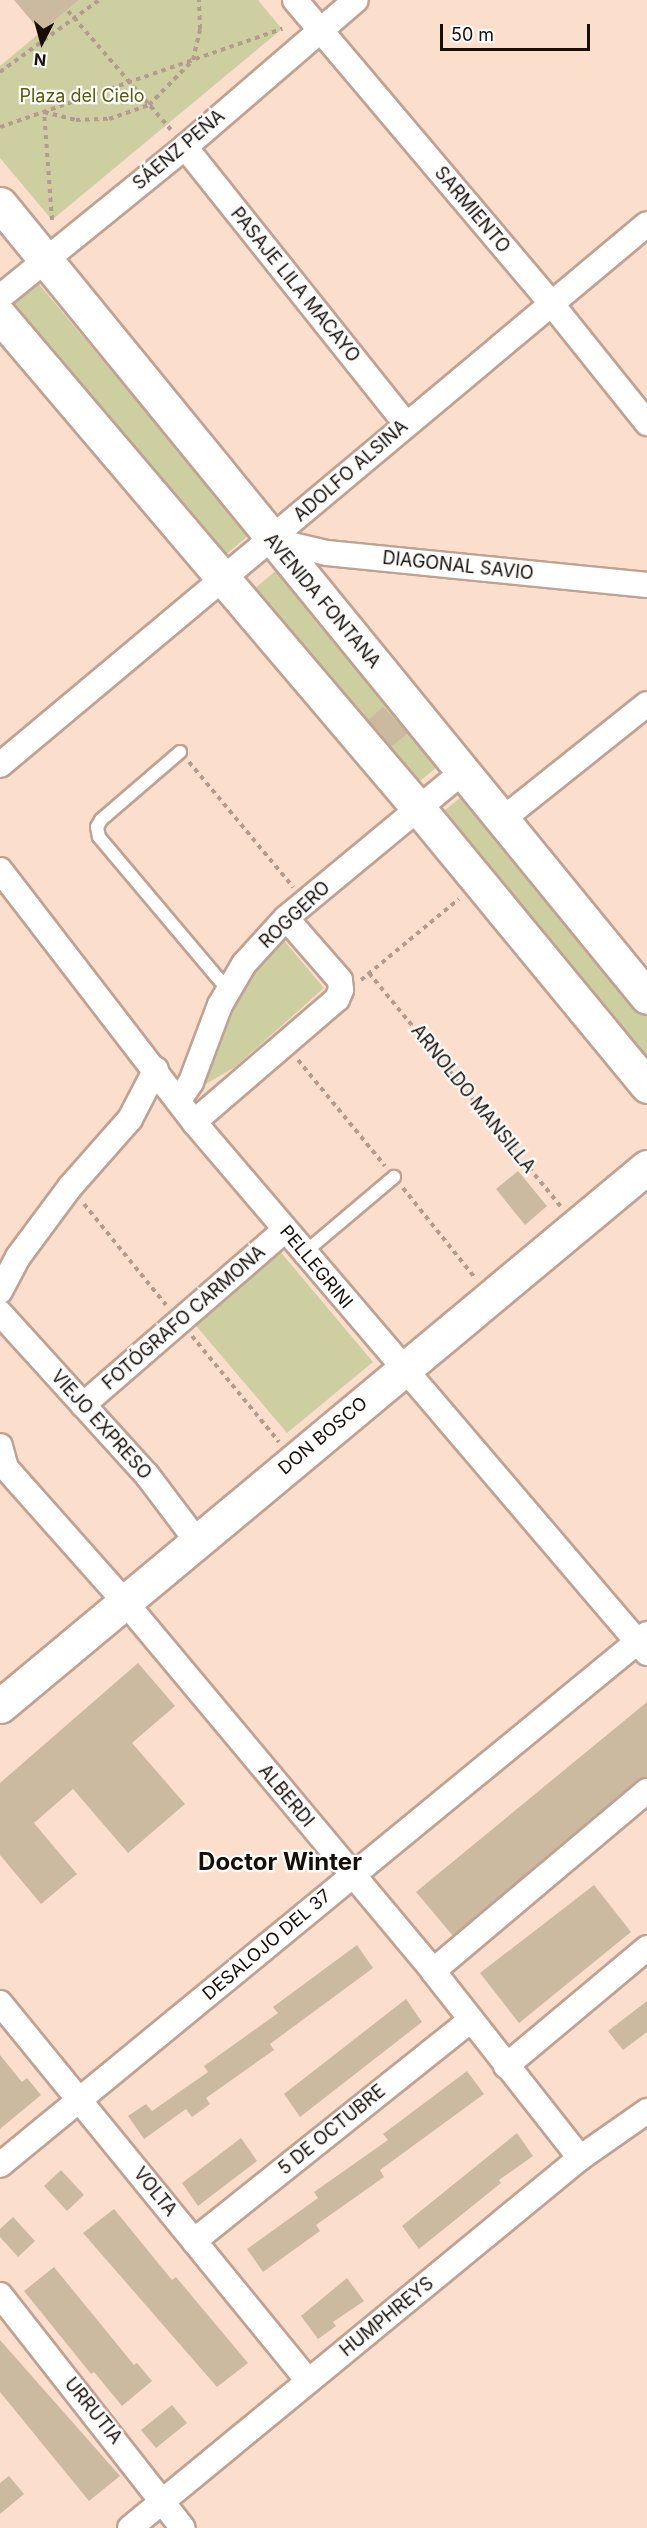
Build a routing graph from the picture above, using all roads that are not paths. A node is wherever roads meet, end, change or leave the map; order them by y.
1 (295, 0) edge
2 (356, 0) edge
3 (319, 30) junction
4 (185, 147) junction
5 (0, 204) edge
6 (647, 224) edge
7 (45, 260) junction
8 (0, 297) edge
9 (551, 303) junction
10 (0, 316) edge
11 (405, 423) junction
12 (647, 423) edge
13 (271, 540) junction
14 (223, 579) junction
15 (647, 585) edge
16 (647, 704) edge
17 (180, 752) road end
18 (0, 765) edge
19 (464, 771) junction
20 (419, 809) junction
21 (503, 819) junction
22 (0, 870) edge
23 (286, 918) junction
24 (228, 990) junction
25 (647, 997) edge
26 (156, 1069) junction
27 (647, 1086) edge
28 (179, 1100) junction
29 (194, 1122) junction
30 (647, 1167) edge
31 (393, 1177) dead end
32 (285, 1230) junction
33 (304, 1253) junction
34 (0, 1291) edge
35 (0, 1313) edge
36 (403, 1370) junction
37 (83, 1405) junction
38 (2, 1462) edge
39 (197, 1540) junction
40 (125, 1602) junction
41 (644, 1643) edge
42 (0, 1706) edge
43 (647, 1791) edge
44 (351, 1875) junction
45 (647, 1948) edge
46 (433, 1971) junction
47 (0, 2004) edge
48 (471, 2020) junction
49 (506, 2066) junction
50 (81, 2099) junction
51 (647, 2111) edge
52 (580, 2158) junction
53 (0, 2165) edge
54 (194, 2241) junction
55 (0, 2295) edge
56 (308, 2381) junction
57 (164, 2500) junction
58 (130, 2528) edge
59 (183, 2528) edge

1 - 3 street, SARMIENTO
2 - 3 street, SÁENZ PEÑA
3 - 4 street, SÁENZ PEÑA
3 - 9 street, SARMIENTO
4 - 7 street, SÁENZ PEÑA
4 - 11 street, PASAJE LILA MACAYO
5 - 7 street, AVENIDA FONTANA
6 - 9 street, ADOLFO ALSINA
7 - 8 street, SÁENZ PEÑA
7 - 13 street, AVENIDA FONTANA
9 - 11 street, ADOLFO ALSINA
9 - 12 street, SARMIENTO
10 - 14 street
11 - 13 street, ADOLFO ALSINA
13 - 14 street, ADOLFO ALSINA
13 - 15 street, DIAGONAL SAVIO
13 - 19 street, AVENIDA FONTANA
14 - 18 street, ADOLFO ALSINA
14 - 20 street
16 - 21 street
17 - 24 lane
19 - 20 street, ROGGERO
19 - 21 street, AVENIDA FONTANA
20 - 23 street, ROGGERO
20 - 27 street
21 - 25 street, AVENIDA FONTANA
22 - 26 street, PELLEGRINI
23 - 24 street, ROGGERO
23 - 29 street
24 - 28 street, ROGGERO
26 - 28 street, PELLEGRINI
26 - 34 street
28 - 29 street, PELLEGRINI
29 - 32 street, PELLEGRINI
30 - 36 street, DON BOSCO
31 - 33 lane
32 - 33 street, PELLEGRINI
32 - 37 street, FOTÓGRAFO CARMONA
33 - 36 street, PELLEGRINI
35 - 37 street, VIEJO EXPRESO
36 - 39 street, DON BOSCO
36 - 41 street, PELLEGRINI
37 - 39 street, VIEJO EXPRESO
38 - 40 street, ALBERDI
39 - 40 street, DON BOSCO
40 - 42 street, DON BOSCO
40 - 44 street, ALBERDI
41 - 44 street, DESALOJO DEL 37
43 - 46 street
44 - 46 street, ALBERDI
44 - 50 street, DESALOJO DEL 37
45 - 49 street
46 - 48 street, ALBERDI
47 - 50 street, VOLTA
48 - 49 street, ALBERDI
48 - 54 street, 5 DE OCTUBRE
49 - 52 street, ALBERDI
50 - 53 street, DESALOJO DEL 37
50 - 54 street, VOLTA
51 - 52 street, HUMPHREYS
52 - 56 street, HUMPHREYS
54 - 56 street, VOLTA
55 - 57 street, URRUTIA
56 - 57 street, HUMPHREYS
57 - 58 street, HUMPHREYS
57 - 59 street, URRUTIA

